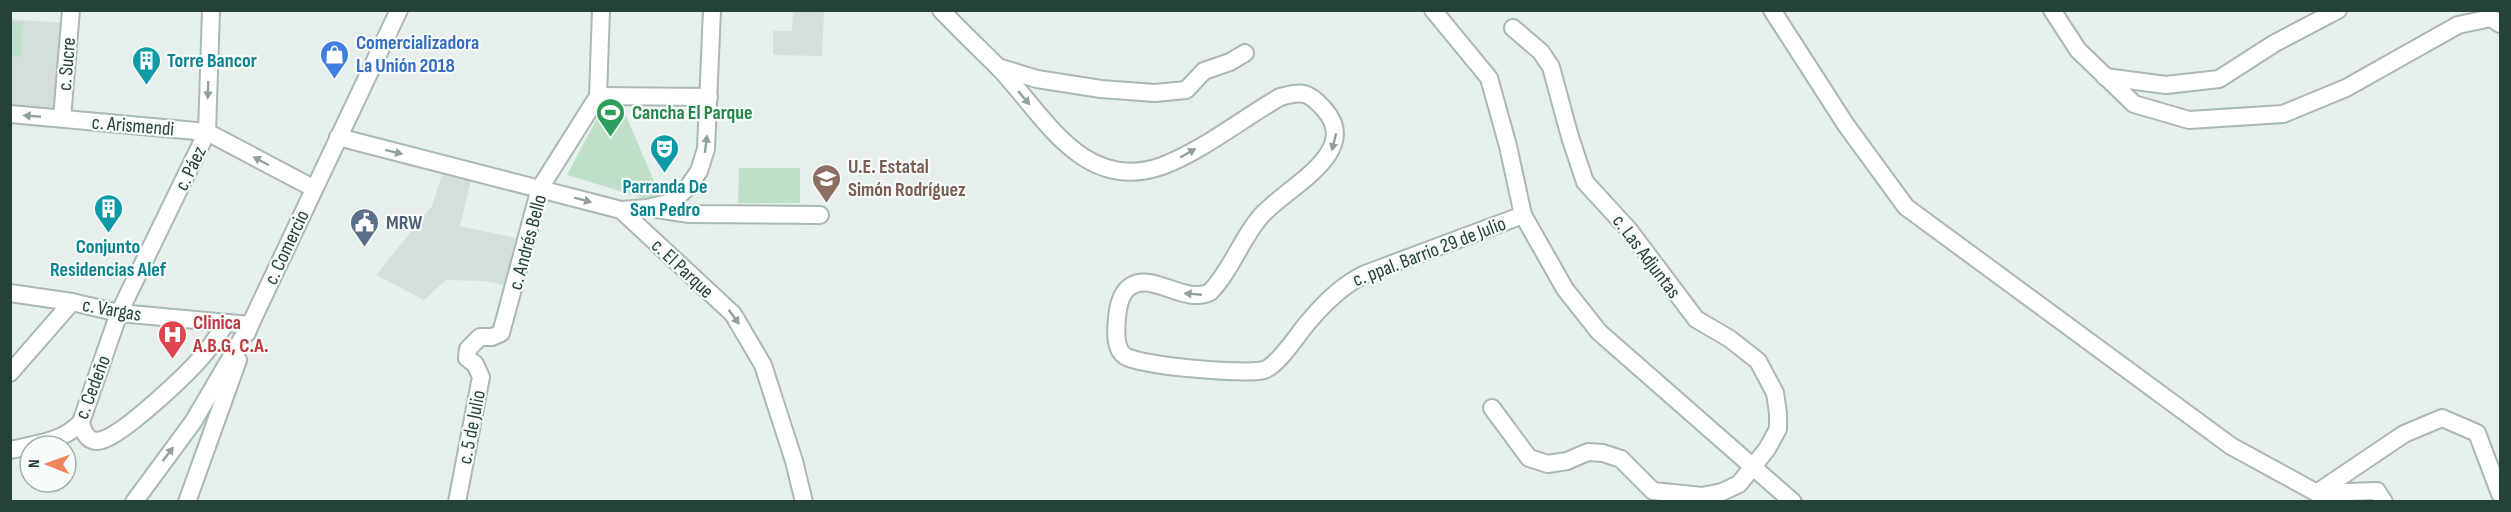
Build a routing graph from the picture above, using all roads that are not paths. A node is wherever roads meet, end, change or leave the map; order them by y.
1 (71, 10) edge
2 (211, 10) edge
3 (399, 10) edge
4 (601, 10) edge
5 (712, 10) edge
6 (940, 10) edge
7 (1433, 10) edge
8 (1772, 10) edge
9 (2052, 10) edge
10 (2338, 10) edge
11 (2500, 24) edge
12 (1513, 28) dead end
13 (1245, 53) dead end
14 (998, 67) junction
15 (2105, 76) junction
16 (598, 96) junction
17 (709, 97) junction
18 (10, 114) edge
19 (62, 118) junction
20 (207, 132) junction
21 (338, 137) junction
22 (313, 188) junction
23 (540, 188) junction
24 (647, 208) junction
25 (621, 210) junction
26 (820, 214) dead end
27 (1523, 215) junction
28 (10, 292) edge
29 (72, 302) junction
30 (119, 313) junction
31 (226, 323) junction
32 (250, 325) junction
33 (467, 358) joint
34 (10, 372) edge
35 (1492, 408) dead end
36 (81, 422) junction
37 (10, 450) edge
38 (1754, 466) junction
39 (2317, 493) junction
40 (2500, 494) edge
41 (134, 501) edge
42 (187, 501) edge
43 (457, 501) edge
44 (804, 501) edge
45 (1793, 501) edge
46 (2384, 501) edge

1 - 19 street, c. Sucre
2 -> 20 street, c. Páez
3 - 21 street, c. Comercio
4 - 16 street
5 - 17 street
6 - 14 street, c. ppal. Barrio 29 de Julio
7 - 27 street
8 - 39 street
9 - 15 street
10 - 15 street
11 - 15 street
12 - 38 street, c. Las Adjuntas
13 - 14 street
14 -> 27 street, c. ppal. Barrio 29 de Julio
16 - 17 street
16 - 23 street, c. Andrés Bello
24 -> 17 street
19 -> 18 street, c. Arismendi
19 - 20 street, c. Arismendi
22 -> 20 street, c. Arismendi
20 - 30 street, c. Páez
21 - 22 street, c. Comercio
21 -> 23 street, c. El Parque
22 - 32 street, c. Comercio
23 -> 25 street, c. El Parque
23 - 33 street, c. Andrés Bello
24 - 25 street
24 - 26 street
25 -> 44 street, c. El Parque
27 - 38 street, c. ppal. Barrio 29 de Julio
28 - 29 street, c. Vargas
29 - 30 street, c. Vargas
29 - 34 street
30 - 31 street, c. Vargas
30 - 36 street, c. Cedeño
31 - 32 street, c. Vargas
31 - 36 street
41 -> 32 street, c. Comercio
32 - 42 street
33 - 43 street, c. 5 de Julio
35 - 38 street, c. Las Adjuntas
36 - 37 street, c. Cedeño
38 - 45 street, c. ppal. Barrio 29 de Julio
39 - 40 street
39 - 46 street

